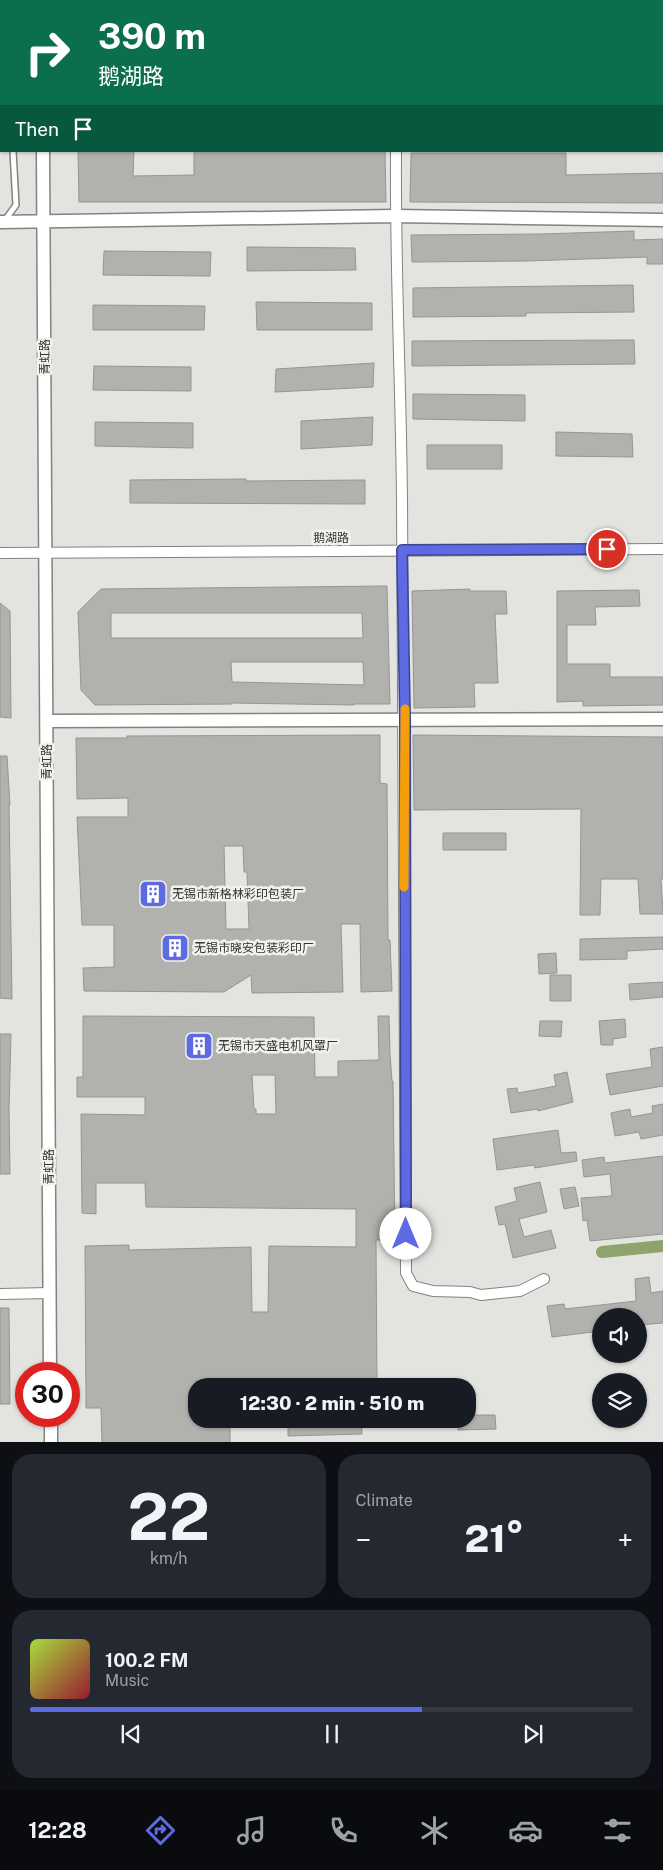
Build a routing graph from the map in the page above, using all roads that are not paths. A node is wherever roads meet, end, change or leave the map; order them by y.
1 (13, 152) edge
2 (43, 152) edge
3 (396, 152) edge
4 (395, 216) junction
5 (663, 220) edge
6 (2, 222) edge
7 (45, 222) junction
8 (663, 549) edge
9 (402, 550) junction
10 (0, 553) edge
11 (46, 553) junction
12 (405, 720) junction
13 (663, 720) edge
14 (47, 721) junction
15 (544, 1279) dead end
16 (0, 1294) edge
17 (50, 1294) junction
18 (50, 1362) edge
19 (51, 1427) edge
20 (51, 1442) edge

1 - 6 lane
2 - 7 street, 青虹路
3 - 4 street
4 - 5 street
4 - 7 street
4 - 9 street
6 - 7 street
7 - 11 street, 青虹路
8 - 9 street, 鹅湖路
9 - 11 street, 鹅湖路
9 - 12 street
10 - 11 street, 鹅湖路
11 - 14 street, 青虹路
12 - 13 street
12 - 14 street
12 - 15 street
14 - 17 street, 青虹路
16 - 17 street
17 - 18 street, 青虹路
19 - 20 street

